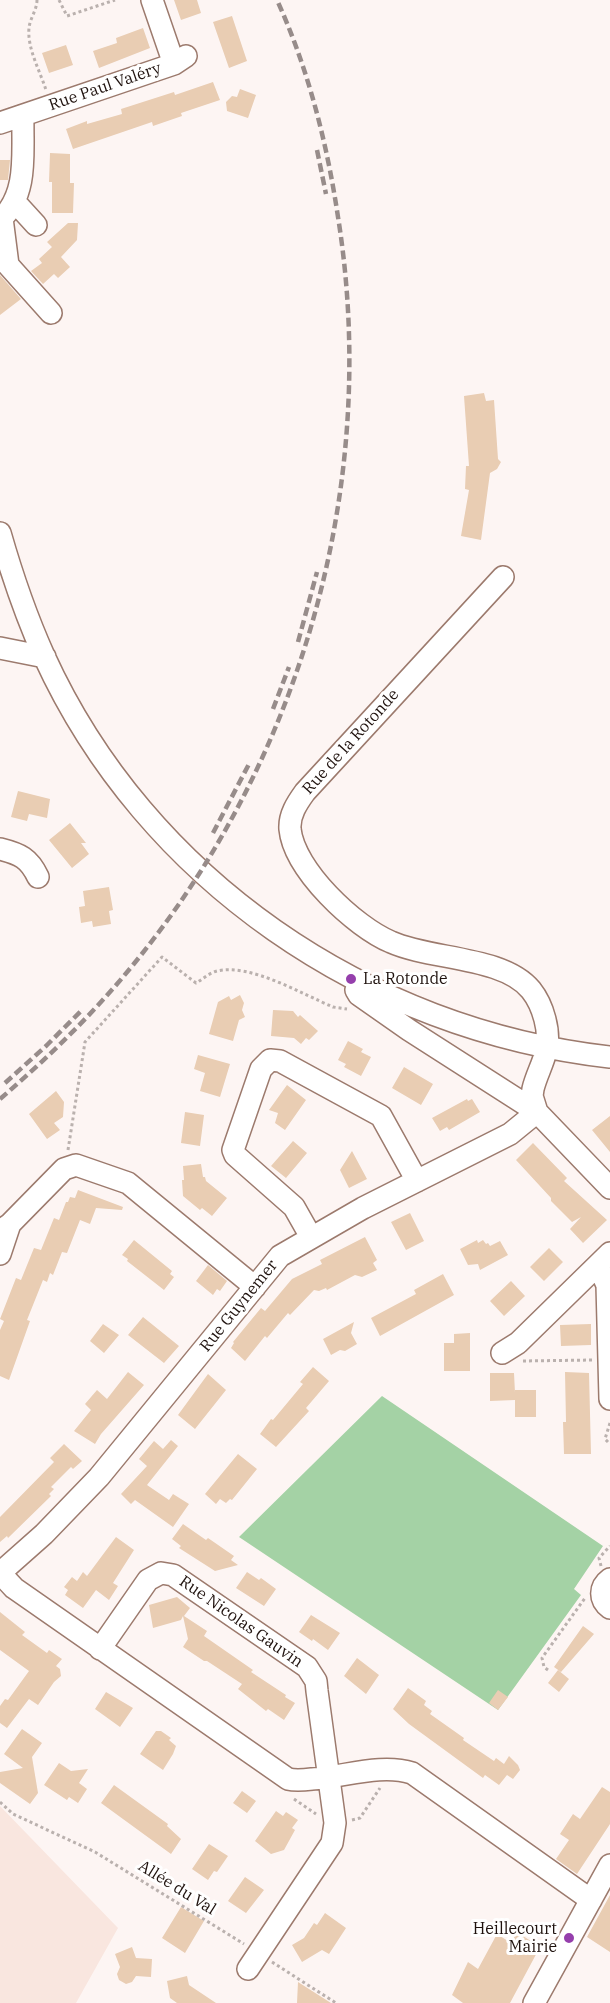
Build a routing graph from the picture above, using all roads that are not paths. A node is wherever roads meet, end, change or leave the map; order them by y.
1 (152, 0) edge
2 (23, 116) junction
3 (0, 123) edge
4 (15, 202) junction
5 (1, 219) edge
6 (36, 225) dead end
7 (51, 313) dead end
8 (0, 532) edge
9 (504, 577) dead end
10 (0, 648) edge
11 (45, 657) junction
12 (0, 849) edge
13 (38, 877) dead end
14 (351, 979) junction
15 (547, 1048) junction
16 (610, 1057) edge
17 (537, 1112) junction
18 (417, 1181) junction
19 (610, 1188) edge
20 (5, 1227) edge
21 (311, 1237) junction
22 (0, 1254) edge
23 (604, 1259) edge
24 (255, 1287) junction
25 (502, 1353) road end
26 (609, 1360) edge
27 (610, 1399) edge
28 (0, 1573) edge
29 (100, 1648) junction
30 (328, 1778) junction
31 (610, 1865) edge
32 (591, 1900) junction
33 (253, 1961) road end
34 (534, 2003) edge

1 - 2 street, Rue Paul Valéry
2 - 3 street, Rue Paul Valéry
2 - 4 street
4 - 5 street
4 - 6 street
5 - 7 street
8 - 11 street
9 - 15 street, Rue de la Rotonde
10 - 11 street
11 - 14 street
12 - 13 street
14 - 15 street
14 - 17 street
15 - 16 street
15 - 17 street
17 - 18 street, Rue Guynemer
17 - 19 street
18 - 21 street, Rue Guynemer
18 - 21 street
20 - 22 street
20 - 24 street
21 - 24 street, Rue Guynemer
23 - 25 street
23 - 26 street
24 - 28 street, Rue Guynemer
26 - 27 street
28 - 29 street
29 - 30 street
29 - 30 street, Rue Nicolas Gauvin
30 - 32 street
30 - 33 street, Rue Nicolas Gauvin
31 - 32 street
32 - 34 street

